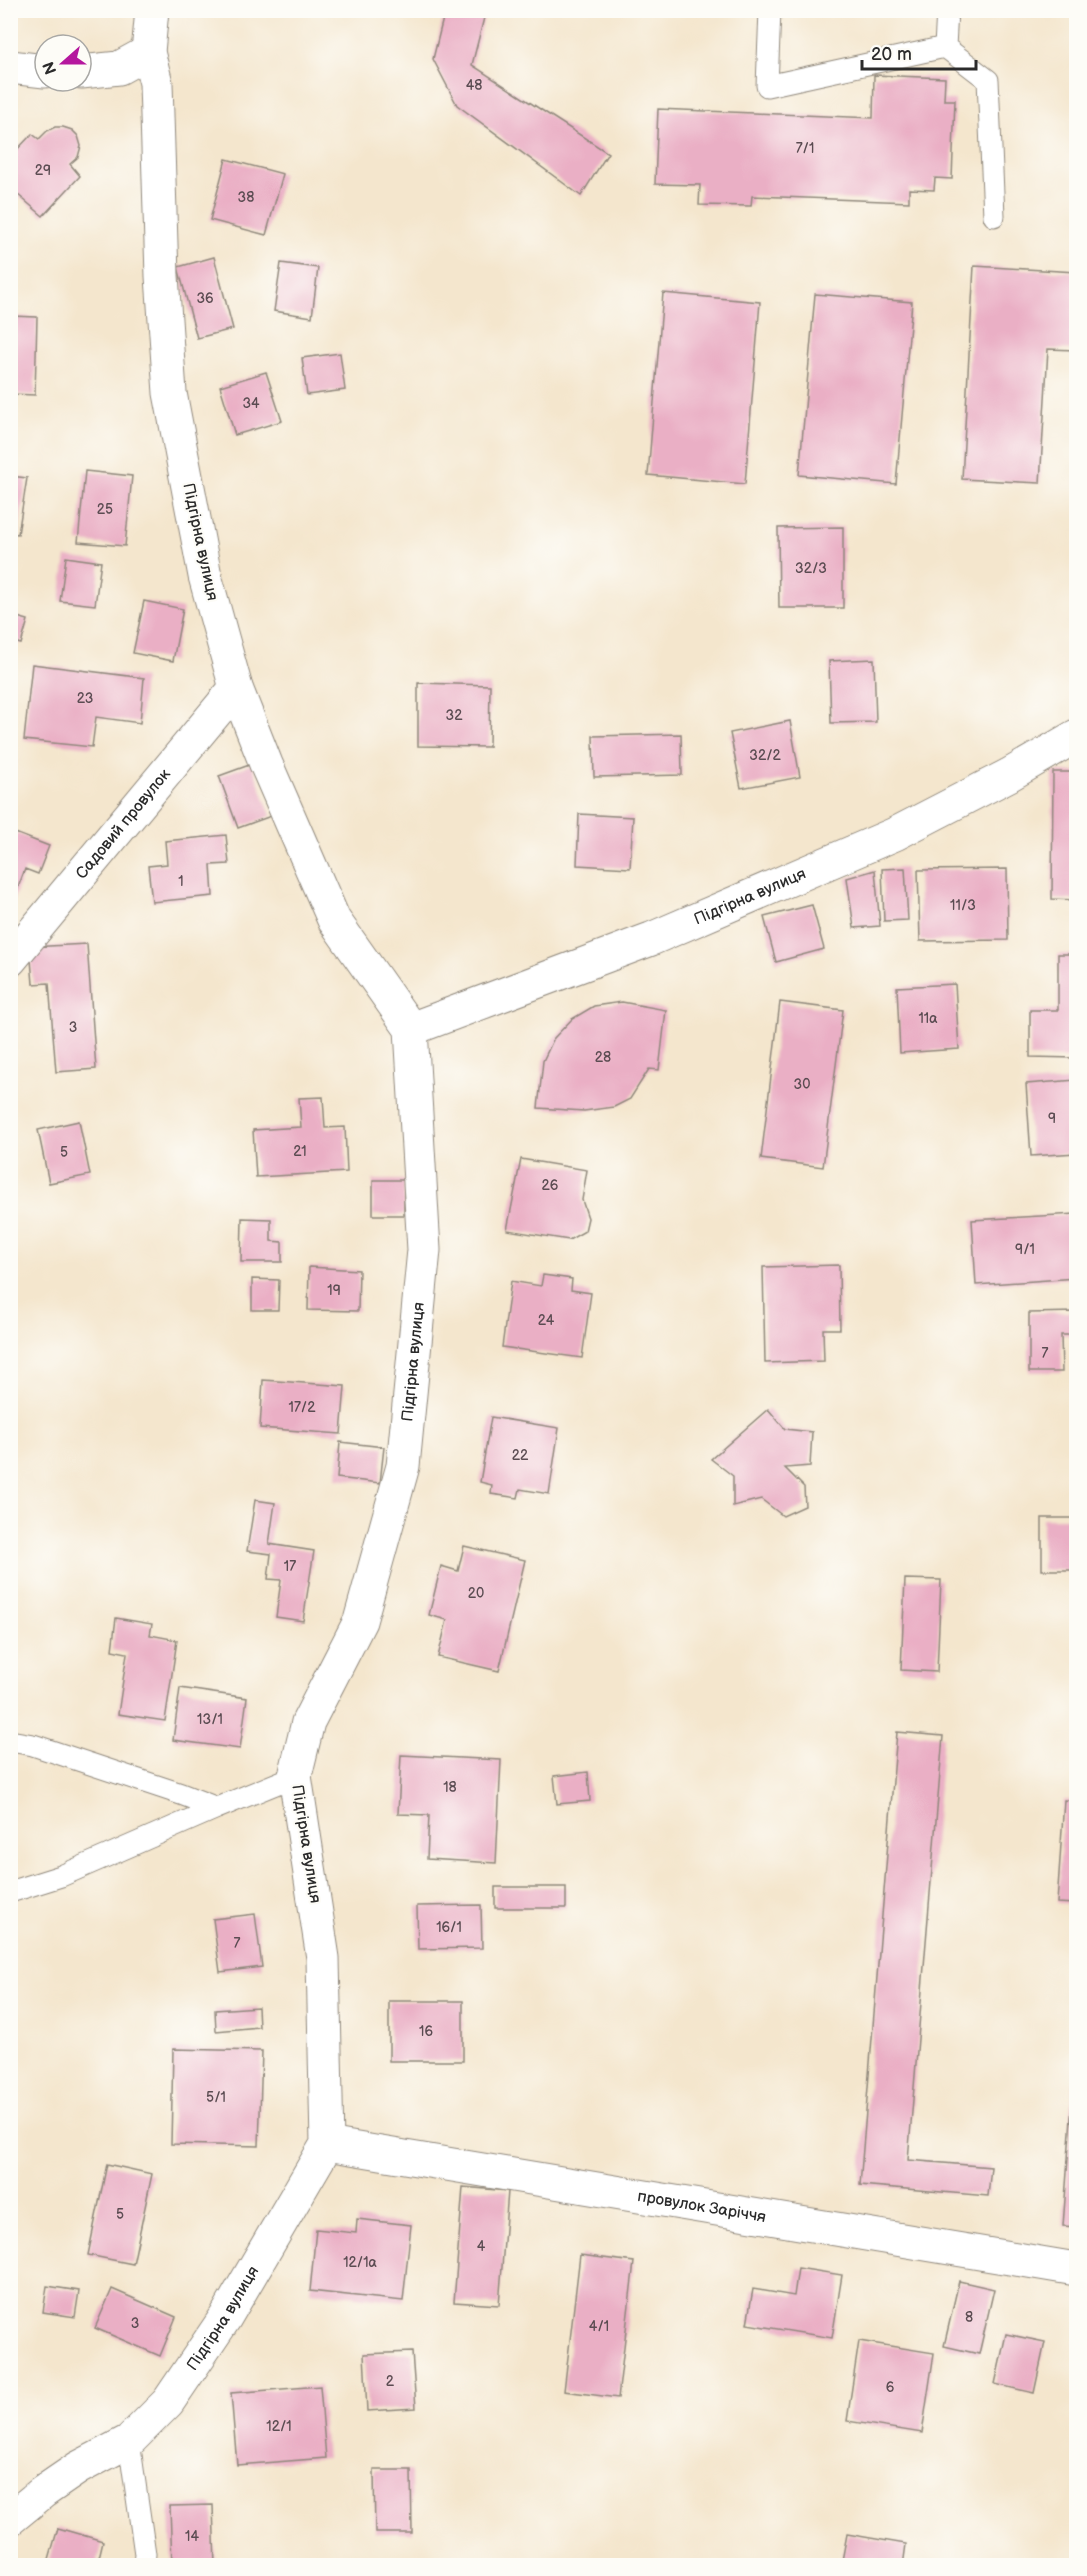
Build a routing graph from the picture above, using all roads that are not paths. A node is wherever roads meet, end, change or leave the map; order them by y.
1 (152, 10) edge
2 (770, 10) edge
3 (947, 10) edge
4 (945, 47) junction
5 (148, 52) junction
6 (10, 67) edge
7 (33, 70) edge
8 (93, 71) edge
9 (994, 216) dead end
10 (236, 688) junction
11 (1077, 736) edge
12 (10, 960) edge
13 (411, 1029) junction
14 (10, 1741) edge
15 (295, 1776) junction
16 (217, 1809) junction
17 (10, 1892) edge
18 (327, 2144) junction
19 (1077, 2269) edge
20 (129, 2441) junction
21 (10, 2519) edge
22 (144, 2565) edge

1 - 5 street, Підгірна вулиця
2 - 4 lane
3 - 4 lane
4 - 9 lane
5 - 8 street
5 - 10 street, Підгірна вулиця
6 - 7 street
10 - 12 street, Садовий провулок
10 - 13 street, Підгірна вулиця
11 - 13 street, Підгірна вулиця
13 - 15 street, Підгірна вулиця
14 - 16 lane
15 - 16 lane
15 - 18 street, Підгірна вулиця
16 - 17 lane
18 - 19 street, провулок Заріччя
18 - 20 street, Підгірна вулиця
20 - 21 street, Підгірна вулиця
20 - 22 lane

